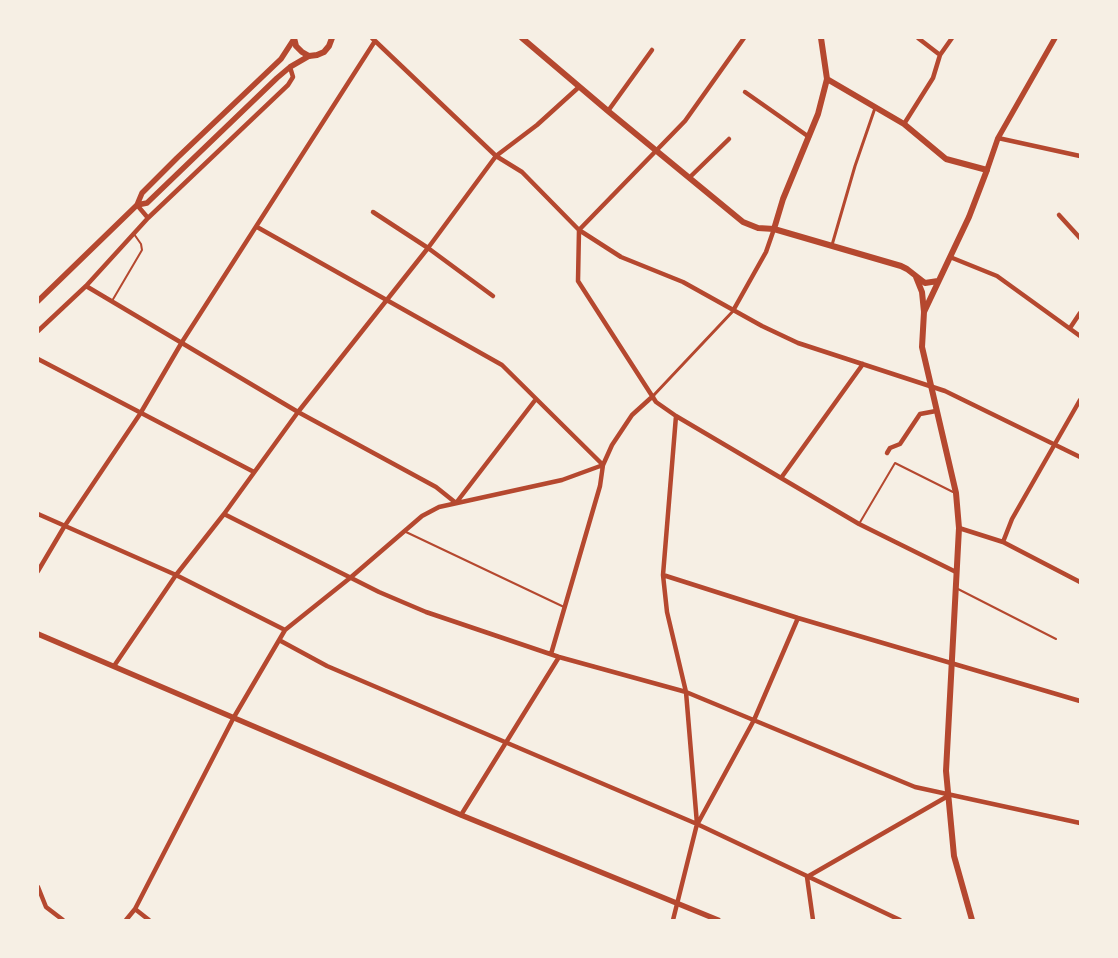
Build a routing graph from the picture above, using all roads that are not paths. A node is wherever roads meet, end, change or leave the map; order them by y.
1 (294, 38) edge
2 (332, 38) edge
3 (338, 38) edge
4 (522, 38) edge
5 (744, 38) edge
6 (821, 38) edge
7 (918, 38) edge
8 (952, 38) edge
9 (1055, 38) edge
10 (373, 39) edge
11 (329, 46) junction
12 (652, 50) dead end
13 (940, 55) junction
14 (309, 56) junction
15 (290, 67) junction
16 (827, 79) junction
17 (579, 86) junction
18 (745, 92) dead end
19 (876, 108) junction
20 (608, 111) junction
21 (904, 124) junction
22 (809, 137) junction
23 (998, 138) junction
24 (729, 139) dead end
25 (657, 150) junction
26 (496, 156) junction
27 (1080, 156) edge
28 (987, 170) junction
29 (689, 178) junction
30 (136, 205) junction
31 (373, 212) dead end
32 (1059, 215) dead end
33 (148, 218) junction
34 (256, 227) junction
35 (774, 229) junction
36 (579, 230) junction
37 (133, 234) junction
38 (1080, 238) edge
39 (832, 246) junction
40 (428, 248) junction
41 (950, 257) junction
42 (916, 277) junction
43 (938, 281) junction
44 (86, 286) junction
45 (493, 296) dead end
46 (388, 300) junction
47 (38, 301) edge
48 (112, 301) junction
49 (734, 310) junction
50 (924, 312) junction
51 (1080, 313) edge
52 (1070, 328) junction
53 (38, 331) edge
54 (1080, 336) edge
55 (182, 342) junction
56 (38, 359) edge
57 (863, 364) junction
58 (930, 387) junction
59 (653, 396) junction
60 (536, 399) junction
61 (1080, 400) edge
62 (936, 411) junction
63 (298, 412) junction
64 (140, 414) junction
65 (676, 416) junction
66 (1054, 445) junction
67 (887, 453) dead end
68 (1080, 457) edge
69 (603, 465) junction
70 (254, 472) junction
71 (781, 478) junction
72 (956, 493) junction
73 (456, 503) junction
74 (38, 514) edge
75 (224, 514) junction
76 (859, 524) junction
77 (64, 527) junction
78 (959, 528) junction
79 (404, 531) junction
80 (1003, 542) junction
81 (38, 572) edge
82 (956, 572) junction
83 (176, 575) junction
84 (663, 575) junction
85 (350, 578) junction
86 (1080, 582) edge
87 (956, 588) junction
88 (564, 607) junction
89 (798, 618) junction
90 (285, 630) junction
91 (38, 634) edge
92 (1056, 639) dead end
93 (279, 640) junction
94 (551, 654) junction
95 (559, 657) junction
96 (952, 664) junction
97 (114, 666) junction
98 (686, 692) junction
99 (1080, 701) edge
100 (234, 717) junction
101 (754, 720) junction
102 (505, 743) junction
103 (948, 796) junction
104 (461, 815) junction
105 (1080, 823) edge
106 (697, 824) junction
107 (807, 877) junction
108 (38, 887) edge
109 (677, 904) junction
110 (135, 910) junction
111 (63, 920) edge
112 (126, 920) edge
113 (149, 920) edge
114 (673, 920) edge
115 (718, 920) edge
116 (813, 920) edge
117 (900, 920) edge
118 (972, 920) edge

1 - 14 main road
1 - 30 street
2 - 11 main road
3 - 11 main road
4 - 17 main road
5 - 25 street
6 - 16 main road
7 - 13 street
8 - 13 street
9 - 23 street
10 - 26 street
10 - 34 street
11 - 14 main road
12 - 20 street
13 - 21 street
14 - 15 street
15 - 30 street
15 - 33 street
16 - 19 main road
16 - 22 main road
17 - 20 main road
17 - 26 street
18 - 22 street
19 - 21 main road
19 - 39 street
20 - 25 main road
21 - 28 main road
22 - 35 main road
23 - 27 street
23 - 28 street
24 - 29 street
25 - 29 main road
25 - 36 street
26 - 36 street
26 - 40 street
28 - 41 main road
29 - 35 main road
30 - 33 street
30 - 47 street
31 - 40 street
32 - 38 street
33 - 37 street
34 - 46 street
34 - 55 street
35 - 39 main road
35 - 49 street
36 - 49 street
36 - 59 street
37 - 44 street
37 - 48 lane
39 - 42 main road
40 - 45 street
40 - 46 street
41 - 43 main road
41 - 52 street
42 - 43 main road
42 - 50 main road
43 - 50 main road
44 - 48 street
44 - 53 street
46 - 60 street
46 - 63 street
48 - 55 street
49 - 57 street
49 - 59 street
50 - 58 main road
51 - 52 street
52 - 54 street
55 - 63 street
55 - 64 street
56 - 64 street
57 - 58 street
57 - 71 street
58 - 62 main road
58 - 66 street
59 - 65 street
59 - 69 street
60 - 69 street
60 - 73 street
61 - 66 street
62 - 67 street
62 - 72 main road
63 - 70 street
63 - 73 street
64 - 70 street
64 - 77 street
65 - 71 street
65 - 84 street
66 - 68 street
66 - 80 street
69 - 73 street
69 - 88 street
70 - 75 street
71 - 76 street
72 - 76 lane
72 - 78 main road
73 - 79 street
74 - 77 street
75 - 83 street
75 - 85 street
76 - 82 street
77 - 81 street
77 - 83 street
78 - 80 street
78 - 82 main road
79 - 85 street
79 - 88 lane
80 - 86 street
82 - 87 main road
83 - 90 street
83 - 97 street
84 - 89 street
84 - 98 street
85 - 90 street
85 - 94 street
87 - 92 lane
87 - 96 main road
88 - 94 street
89 - 96 street
89 - 101 street
90 - 93 street
91 - 97 street
93 - 100 street
93 - 102 street
94 - 95 street
95 - 98 street
95 - 102 street
96 - 99 street
96 - 103 main road
97 - 100 street
98 - 101 street
98 - 106 street
100 - 104 street
100 - 110 street
101 - 103 street
101 - 106 street
102 - 104 street
102 - 106 street
103 - 105 street
103 - 107 street
103 - 118 main road
104 - 109 street
106 - 107 street
106 - 109 street
107 - 116 street
107 - 117 street
108 - 111 street
109 - 114 street
109 - 115 street
110 - 112 street
110 - 113 street

